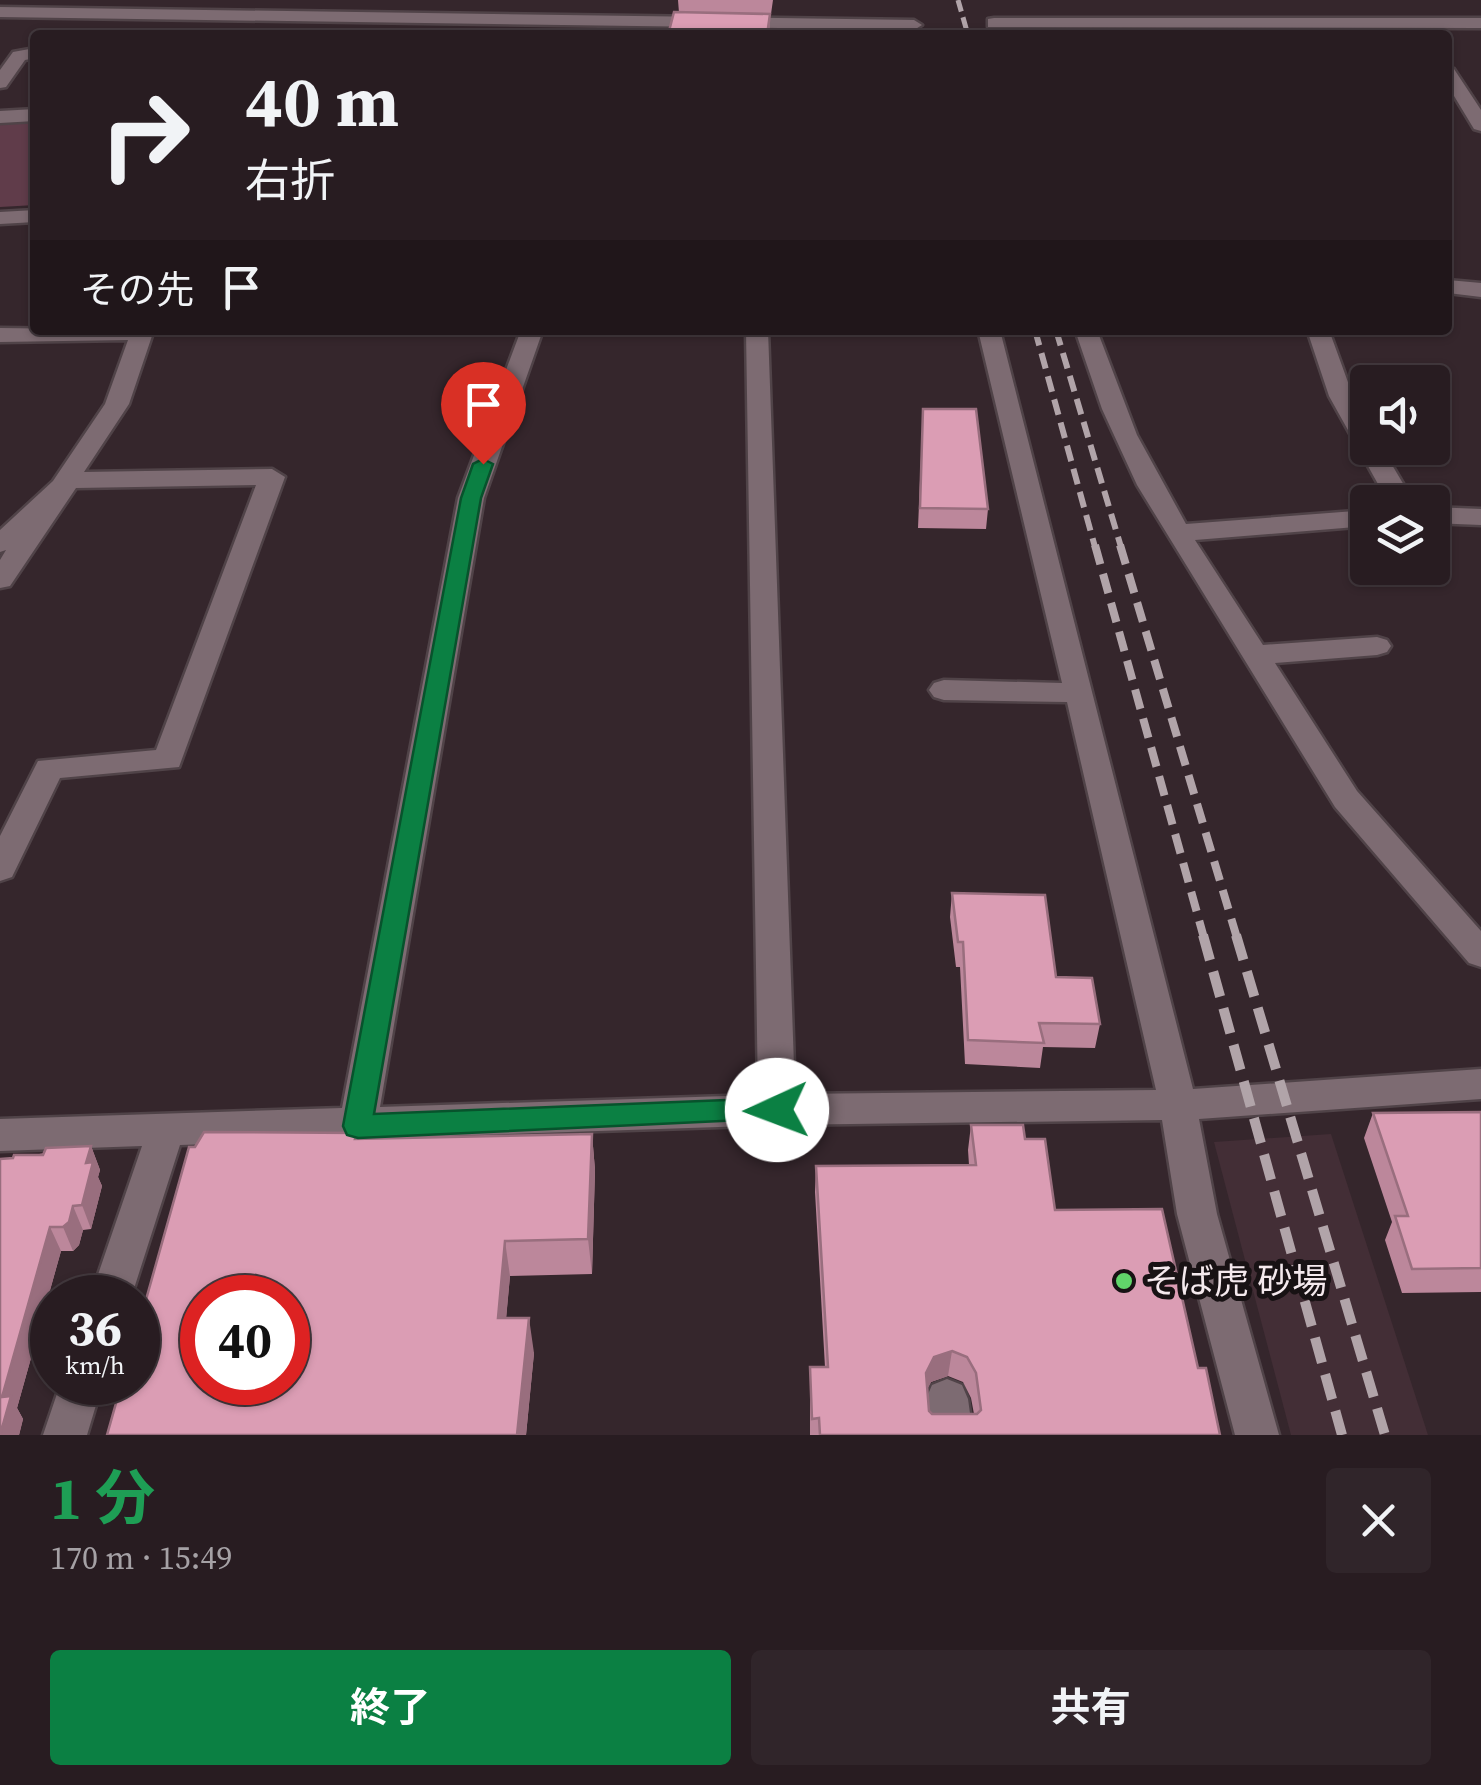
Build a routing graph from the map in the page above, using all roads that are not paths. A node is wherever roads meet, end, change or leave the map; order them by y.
1 (643, 0) edge
2 (909, 0) edge
3 (988, 0) edge
4 (1402, 0) edge
5 (120, 7) edge
6 (236, 8) edge
7 (0, 12) edge
8 (1481, 24) edge
9 (633, 27) edge
10 (996, 29) edge
11 (1139, 29) edge
12 (1420, 29) edge
13 (100, 30) edge
14 (915, 30) edge
15 (30, 55) edge
16 (0, 83) edge
17 (1452, 83) edge
18 (30, 115) edge
19 (0, 117) edge
20 (1481, 126) edge
21 (30, 216) edge
22 (0, 218) edge
23 (1452, 287) edge
24 (1481, 290) edge
25 (30, 334) edge
26 (0, 335) edge
27 (141, 335) edge
28 (530, 335) edge
29 (757, 335) edge
30 (990, 335) edge
31 (1088, 335) edge
32 (1320, 335) edge
33 (1350, 412) edge
34 (69, 480) junction
35 (1474, 516) edge
36 (1350, 519) edge
37 (1178, 533) junction
38 (1481, 541) edge
39 (0, 544) edge
40 (0, 580) edge
41 (1377, 646) dead end
42 (1255, 656) junction
43 (944, 690) dead end
44 (1078, 692) junction
45 (0, 869) edge
46 (1481, 954) edge
47 (1481, 1084) edge
48 (1178, 1106) junction
49 (777, 1110) junction
50 (358, 1126) junction
51 (166, 1131) junction
52 (0, 1135) edge
53 (118, 1275) edge
54 (75, 1405) edge
55 (65, 1435) edge
56 (1257, 1435) edge

1 - 9 street
2 - 14 street
3 - 10 street
4 - 12 street
5 - 6 street
5 - 7 street
5 - 13 street
6 - 9 street
8 - 12 street
9 - 14 street
10 - 11 street
11 - 12 street
15 - 16 street
17 - 20 street
18 - 19 street
21 - 22 street
23 - 24 street
25 - 26 street
27 - 34 street
28 - 50 street
29 - 49 street
30 - 44 street
31 - 37 street
32 - 33 street
34 - 39 street
34 - 40 street
34 - 45 street
35 - 38 street
36 - 37 street
37 - 42 street
41 - 42 street
42 - 46 street
43 - 44 street
44 - 48 street
47 - 48 street
48 - 49 street
48 - 56 street
49 - 50 street
50 - 51 street
51 - 52 street
51 - 53 street
54 - 55 street

